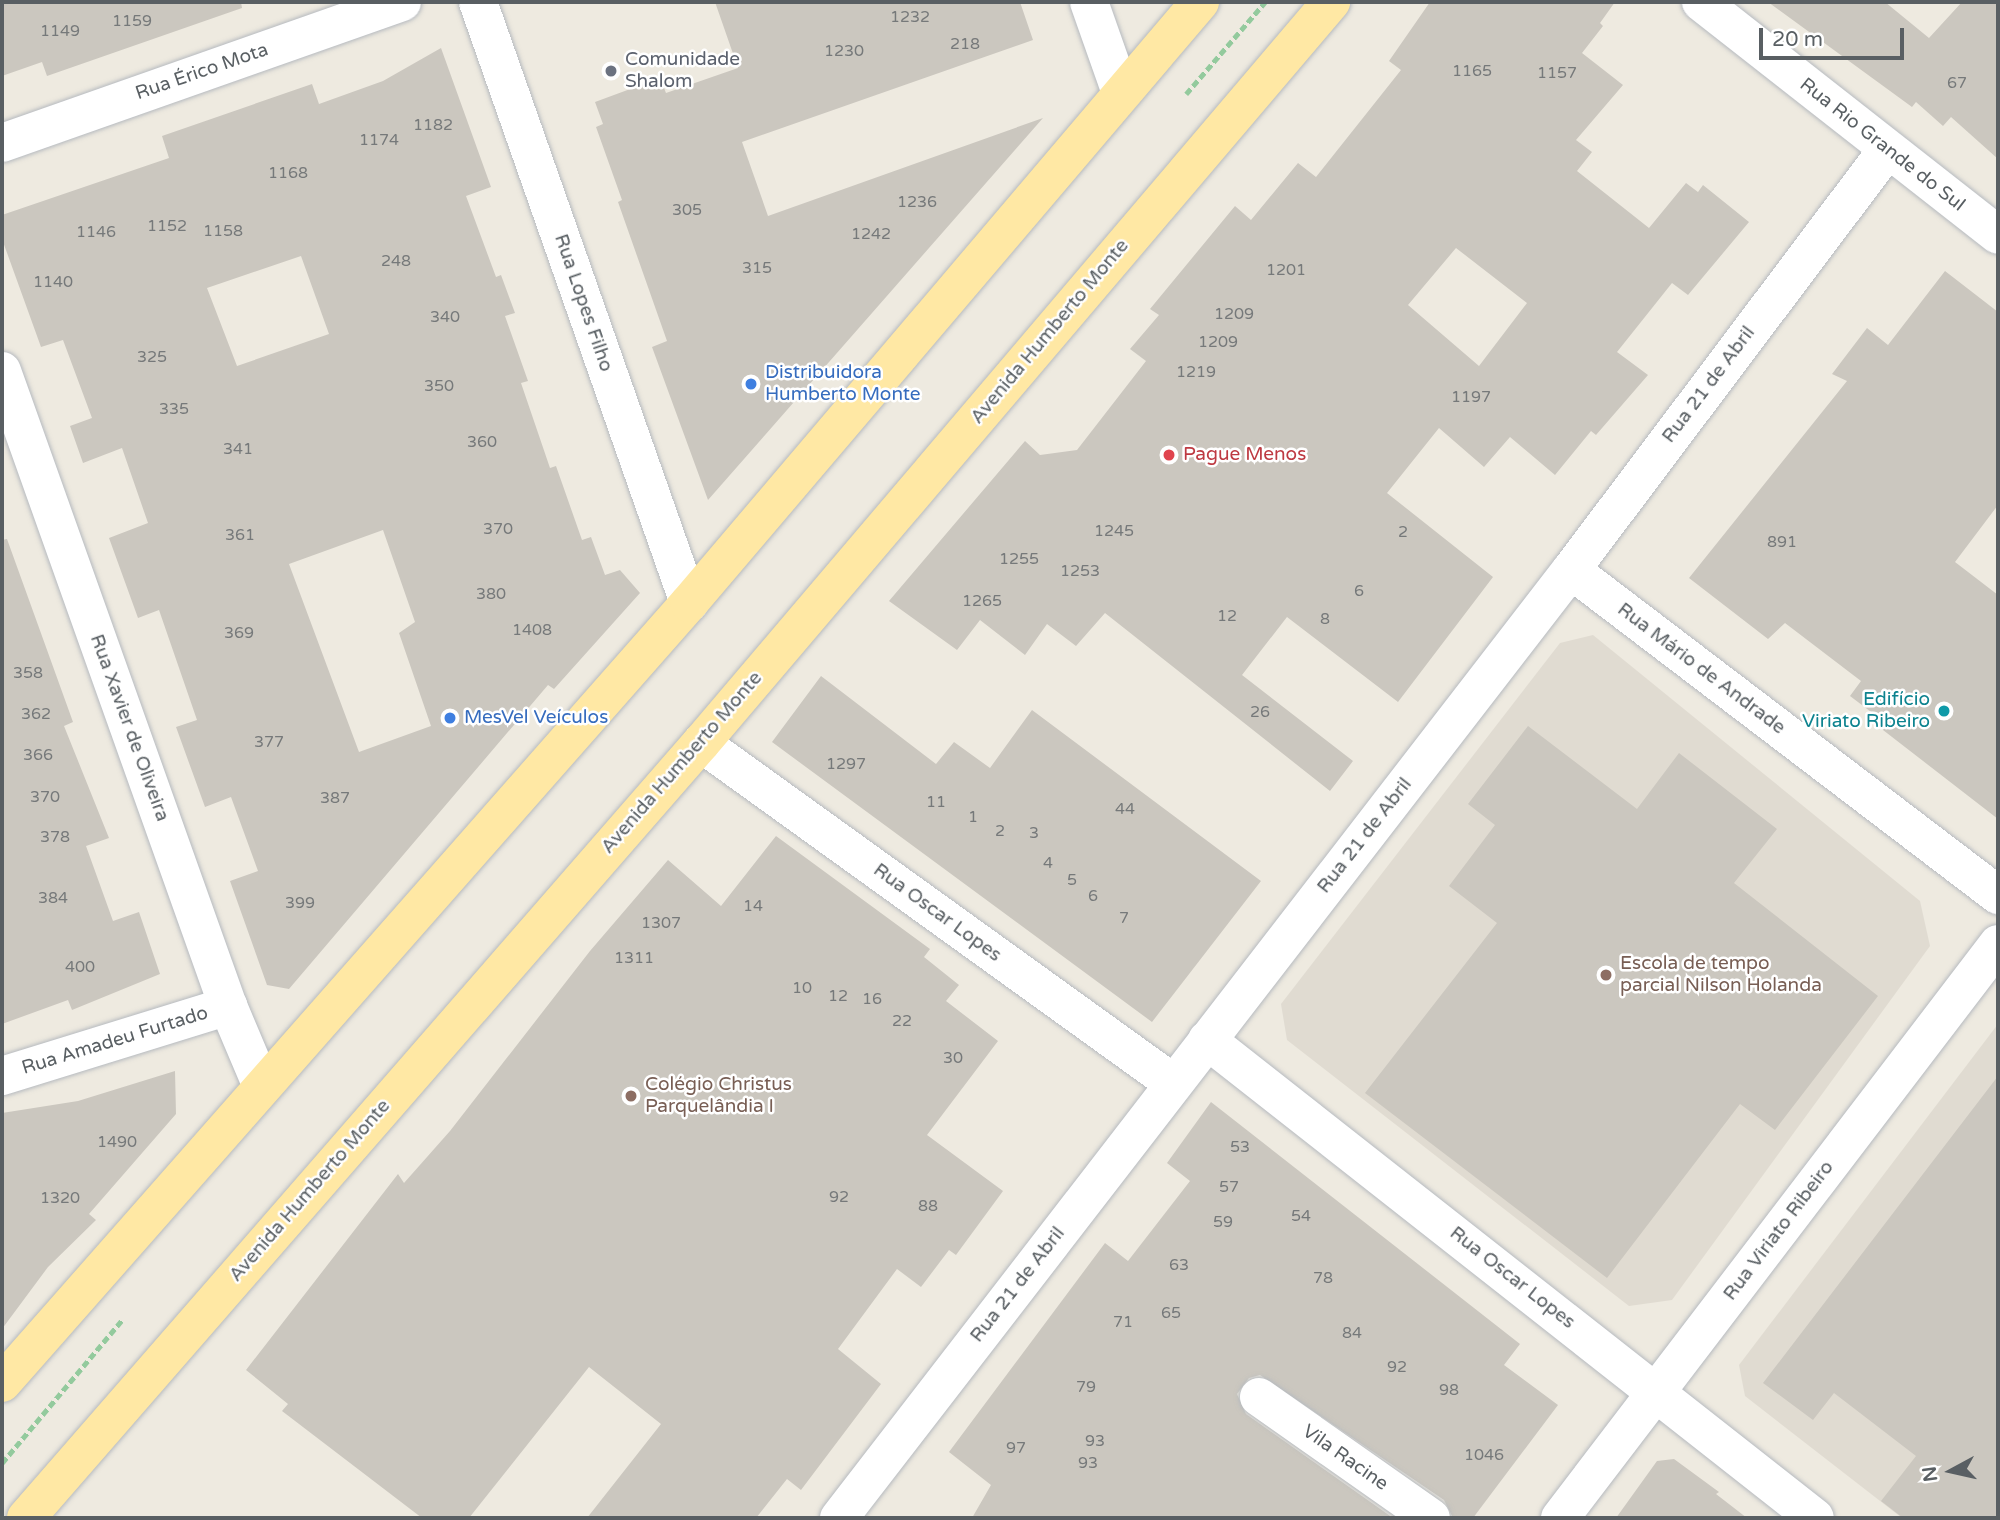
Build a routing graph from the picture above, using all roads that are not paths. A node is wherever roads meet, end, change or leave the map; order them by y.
1 (402, 2) edge
2 (478, 2) edge
3 (1089, 2) edge
4 (1200, 2) edge
5 (1331, 2) edge
6 (1701, 2) edge
7 (1121, 93) junction
8 (2, 143) edge
9 (1886, 150) junction
10 (1998, 235) edge
11 (2, 371) edge
12 (1571, 570) junction
13 (690, 603) junction
14 (701, 743) junction
15 (1998, 895) edge
16 (1998, 944) edge
17 (228, 1006) junction
18 (1207, 1040) junction
19 (2, 1076) edge
20 (1173, 1083) junction
21 (261, 1084) junction
22 (2, 1383) edge
23 (1657, 1391) junction
24 (1259, 1397) dead end
25 (26, 1518) edge
26 (839, 1518) edge
27 (1431, 1518) edge
28 (1560, 1518) edge
29 (1815, 1518) edge

1 - 8 street, Rua Érico Mota
2 - 13 street, Rua Lopes Filho
3 - 7 street
4 - 7 main road
5 - 14 main road, Avenida Humberto Monte
6 - 9 street, Rua Rio Grande do Sul
7 - 13 main road
9 - 10 street, Rua Rio Grande do Sul
9 - 12 street, Rua 21 de Abril
11 - 17 street, Rua Xavier de Oliveira
12 - 15 street, Rua Mário de Andrade
12 - 18 street, Rua 21 de Abril
13 - 21 main road
14 - 20 street, Rua Oscar Lopes
14 - 25 main road, Avenida Humberto Monte
16 - 23 street, Rua Viriato Ribeiro
17 - 19 street, Rua Amadeu Furtado
17 - 21 street, Rua Xavier de Oliveira
18 - 20 street, Rua 21 de Abril
18 - 23 street, Rua Oscar Lopes
20 - 26 street, Rua 21 de Abril
21 - 22 main road
23 - 28 street, Rua Viriato Ribeiro
23 - 29 street, Rua Oscar Lopes
24 - 27 street, Vila Racine

